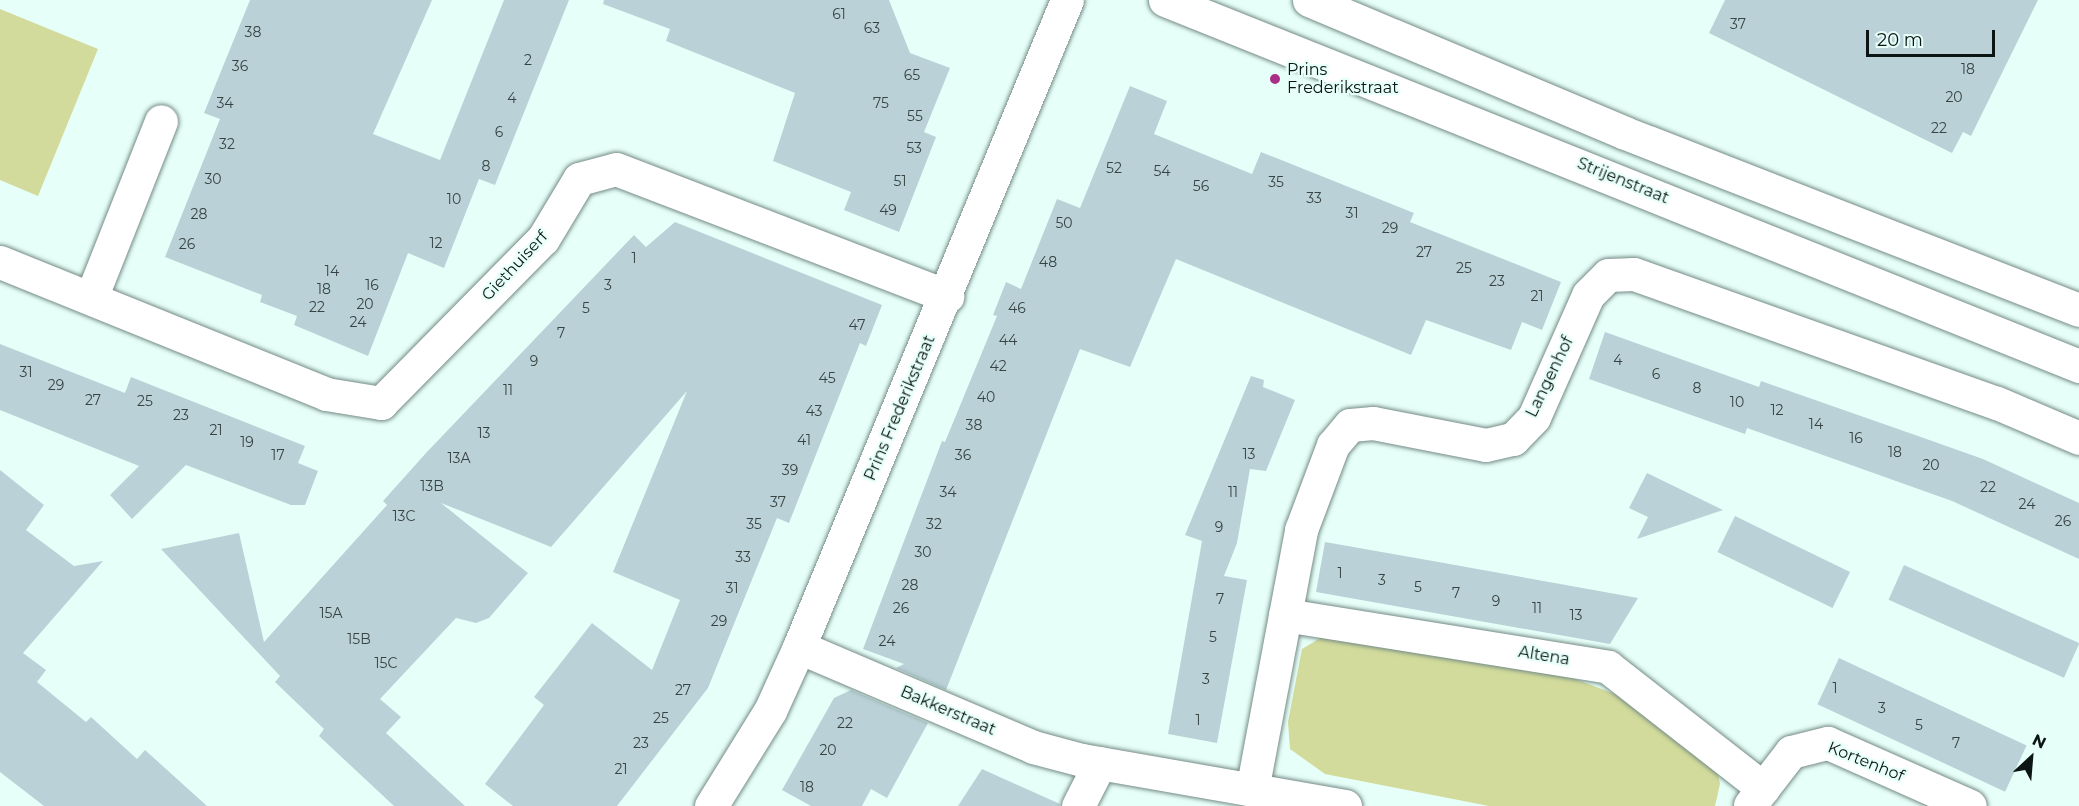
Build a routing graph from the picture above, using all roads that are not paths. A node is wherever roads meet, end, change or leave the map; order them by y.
1 (1067, 0) edge
2 (1165, 0) edge
3 (1309, 0) edge
4 (161, 121) dead end
5 (0, 262) edge
6 (946, 296) junction
7 (91, 298) junction
8 (2079, 310) edge
9 (2079, 366) edge
10 (2079, 438) edge
11 (1285, 615) junction
12 (800, 647) junction
13 (1100, 763) junction
14 (1234, 794) edge
15 (1756, 797) edge
16 (711, 806) edge
17 (1078, 806) edge
18 (1345, 806) edge
19 (1970, 806) edge

1 - 6 street, Prins Frederikstraat
2 - 9 street, Strijenstraat
3 - 8 street
4 - 7 street
5 - 7 street, Giethuiserf
6 - 7 street, Giethuiserf
6 - 12 street, Prins Frederikstraat
10 - 11 street, Langenhof
11 - 14 street, Langenhof
11 - 15 street, Altena
12 - 13 street, Bakkerstraat
12 - 16 street, Prins Frederikstraat
13 - 14 street, Bakkerstraat
13 - 17 street
14 - 18 street, Bakkerstraat
15 - 19 street, Kortenhof

